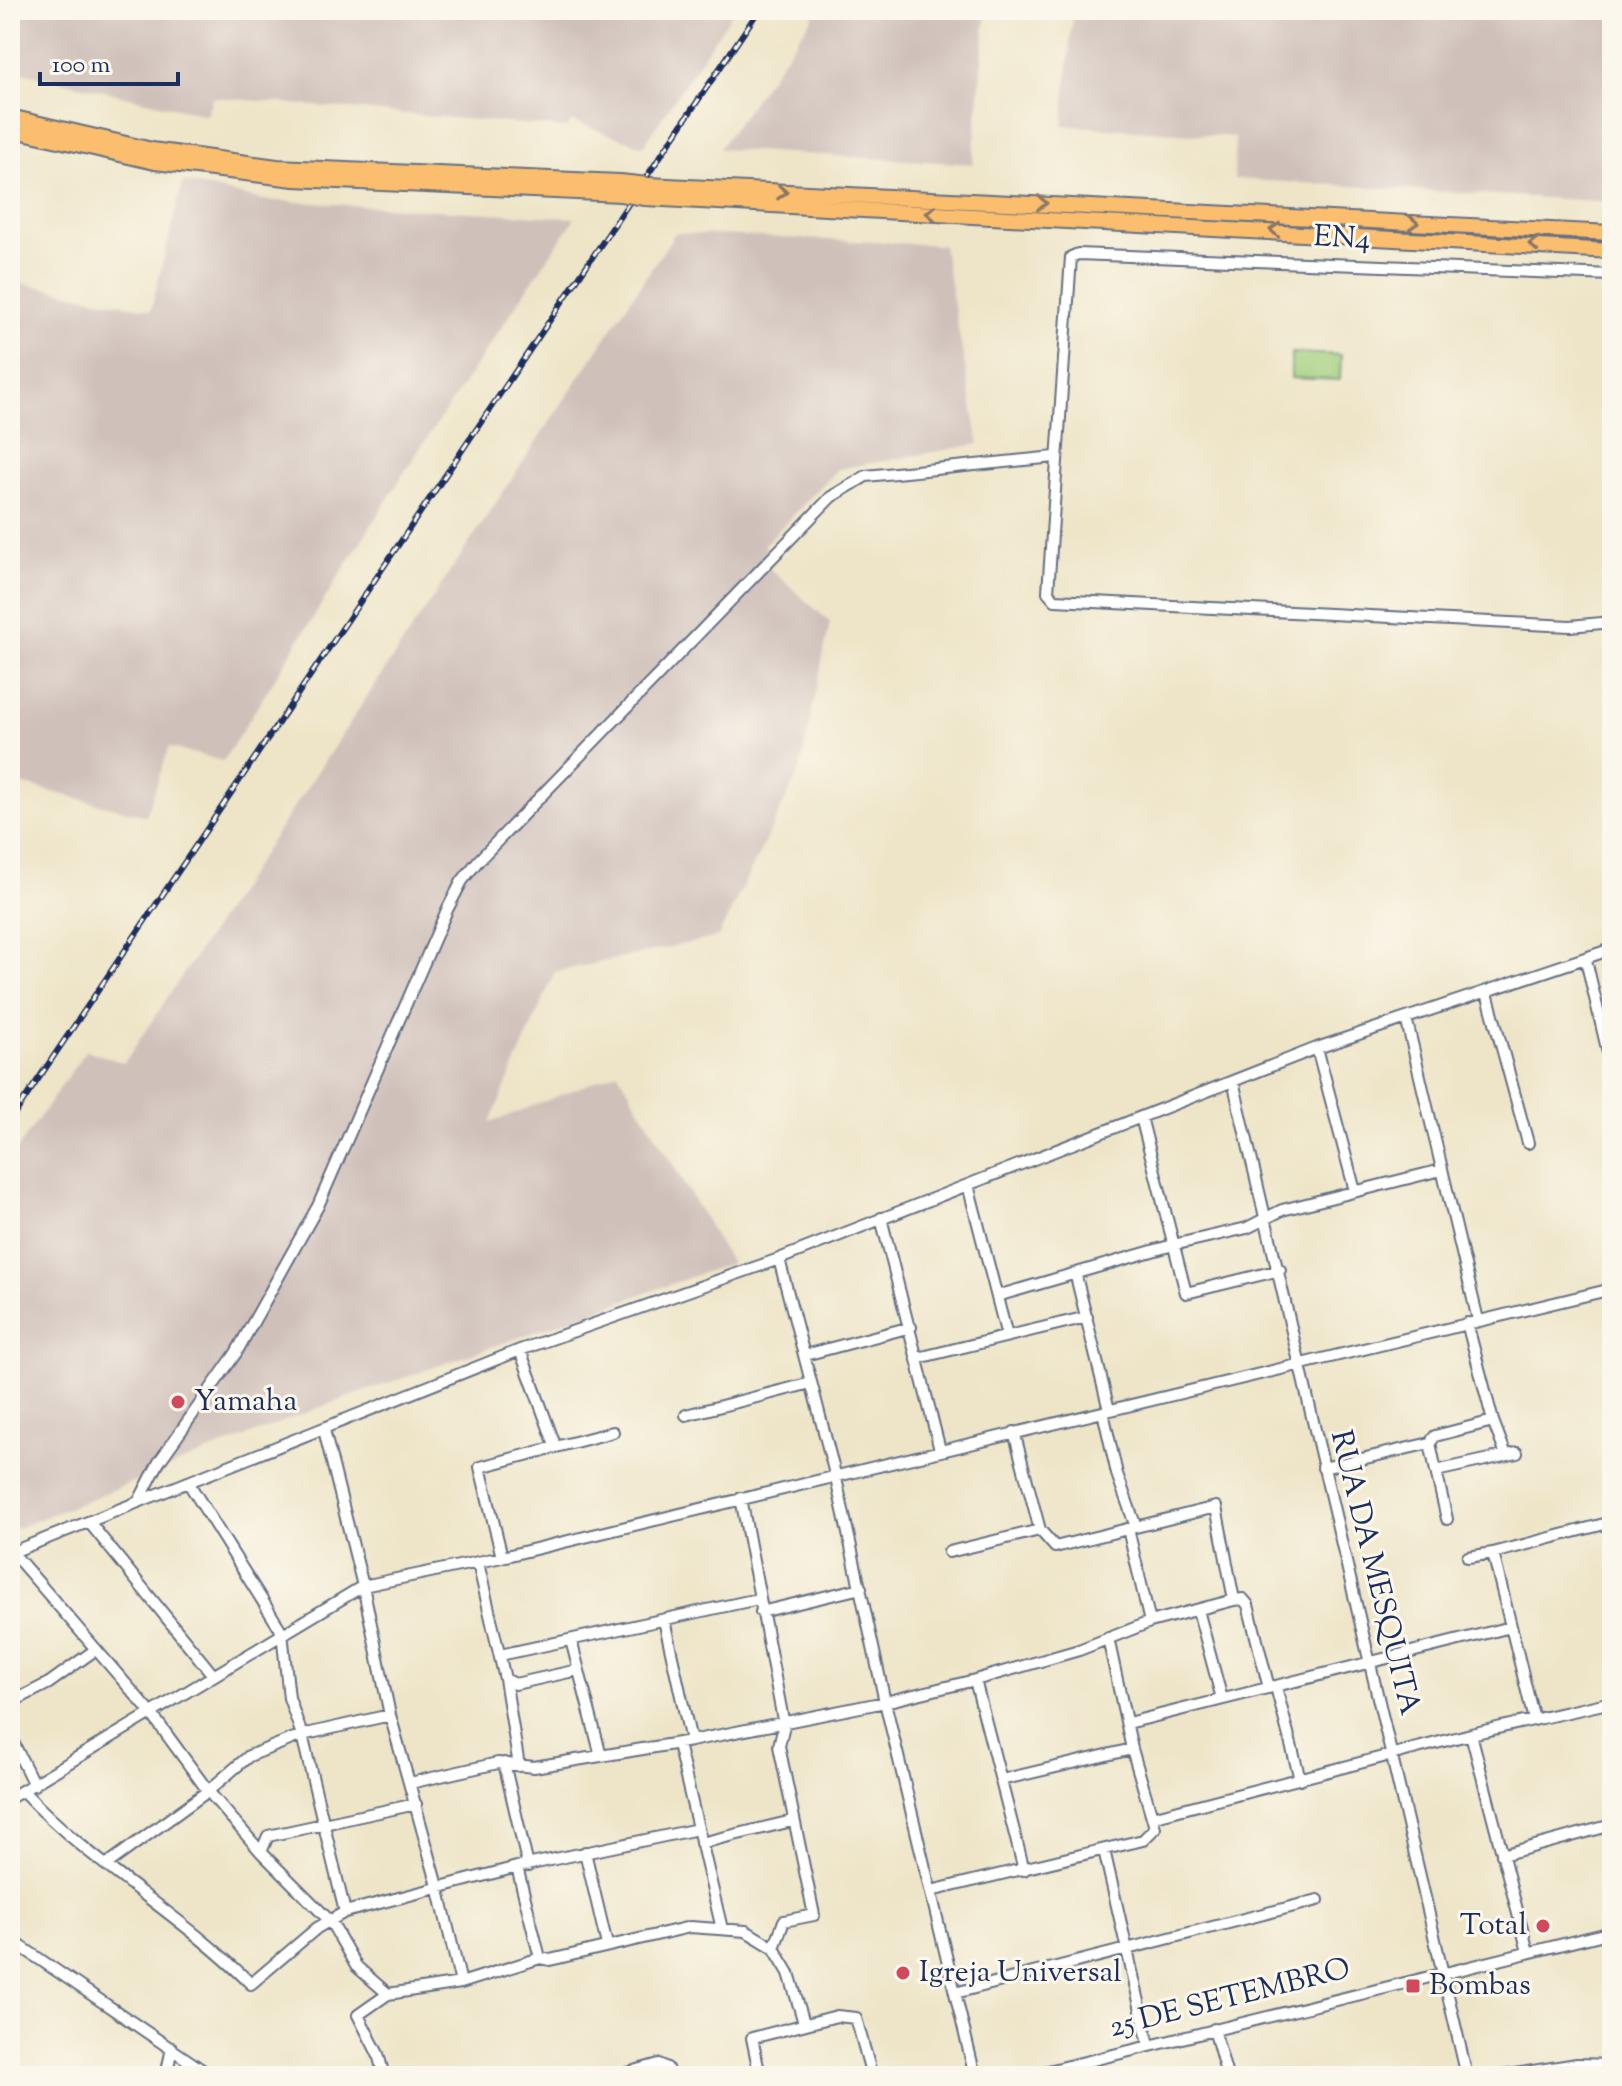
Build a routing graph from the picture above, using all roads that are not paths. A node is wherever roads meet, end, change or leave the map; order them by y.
1 (10, 117) edge
2 (10, 129) edge
3 (621, 188) junction
4 (646, 191) junction
5 (1612, 233) edge
6 (1612, 251) edge
7 (1612, 275) edge
8 (1055, 457) junction
9 (1612, 622) edge
10 (1612, 949) edge
11 (1586, 960) junction
12 (1487, 993) junction
13 (1406, 1018) junction
14 (1317, 1048) junction
15 (1612, 1070) edge
16 (1233, 1081) junction
17 (1141, 1117) junction
18 (1528, 1143) dead end
19 (1441, 1170) junction
20 (968, 1185) junction
21 (1355, 1191) junction
22 (1268, 1217) junction
23 (881, 1218) junction
24 (1173, 1245) junction
25 (779, 1259) junction
26 (1280, 1270) junction
27 (1076, 1276) junction
28 (1612, 1289) edge
29 (997, 1296) junction
30 (1087, 1317) junction
31 (1472, 1322) junction
32 (911, 1327) junction
33 (1007, 1336) junction
34 (520, 1350) junction
35 (805, 1355) junction
36 (918, 1358) junction
37 (1300, 1365) junction
38 (811, 1383) junction
39 (1106, 1411) junction
40 (686, 1415) dead end
41 (1612, 1416) edge
42 (1493, 1421) junction
43 (324, 1430) junction
44 (1612, 1431) edge
45 (613, 1432) dead end
46 (1014, 1432) junction
47 (1430, 1443) junction
48 (555, 1445) junction
49 (940, 1450) junction
50 (1323, 1468) junction
51 (1436, 1471) junction
52 (835, 1474) junction
53 (188, 1482) junction
54 (741, 1498) junction
55 (139, 1501) junction
56 (1447, 1519) dead end
57 (89, 1522) junction
58 (1612, 1522) edge
59 (1132, 1528) junction
60 (1040, 1530) junction
61 (11, 1552) edge
62 (949, 1552) dead end
63 (1493, 1553) junction
64 (502, 1557) junction
65 (1468, 1557) dead end
66 (478, 1563) junction
67 (363, 1586) junction
68 (861, 1588) junction
69 (758, 1599) junction
70 (1234, 1600) junction
71 (1198, 1610) junction
72 (761, 1612) junction
73 (664, 1620) junction
74 (1150, 1622) junction
75 (1511, 1627) junction
76 (282, 1632) junction
77 (1108, 1638) junction
78 (571, 1640) junction
79 (95, 1650) junction
80 (500, 1655) junction
81 (1370, 1663) junction
82 (578, 1670) junction
83 (213, 1675) junction
84 (505, 1679) junction
85 (975, 1680) junction
86 (1272, 1687) junction
87 (1222, 1699) junction
88 (885, 1702) junction
89 (1612, 1702) edge
90 (10, 1703) edge
91 (151, 1713) junction
92 (390, 1715) junction
93 (1534, 1720) junction
94 (1128, 1723) junction
95 (784, 1725) junction
96 (1471, 1734) junction
97 (302, 1735) junction
98 (10, 1736) edge
99 (691, 1741) junction
100 (678, 1744) junction
101 (1132, 1749) junction
102 (1393, 1753) junction
103 (601, 1756) junction
104 (504, 1763) junction
105 (519, 1766) junction
106 (1300, 1779) junction
107 (1001, 1780) junction
108 (410, 1783) junction
109 (34, 1785) junction
110 (208, 1791) junction
111 (24, 1792) junction
112 (10, 1798) edge
113 (416, 1804) junction
114 (1152, 1817) junction
115 (792, 1821) junction
116 (322, 1824) junction
117 (1612, 1825) edge
118 (698, 1829) junction
119 (701, 1843) junction
120 (1104, 1850) junction
121 (261, 1852) junction
122 (585, 1852) junction
123 (1502, 1855) junction
124 (106, 1865) junction
125 (523, 1866) junction
126 (1024, 1870) junction
127 (438, 1886) junction
128 (931, 1891) junction
129 (1318, 1900) dead end
130 (345, 1912) junction
131 (331, 1922) junction
132 (722, 1929) junction
133 (1612, 1932) edge
134 (10, 1939) edge
135 (607, 1945) junction
136 (774, 1948) junction
137 (1128, 1949) junction
138 (1528, 1952) junction
139 (540, 1958) junction
140 (1444, 1972) junction
141 (461, 1983) junction
142 (955, 1993) junction
143 (388, 1994) junction
144 (804, 2023) junction
145 (1214, 2029) junction
146 (1149, 2045) junction
147 (172, 2048) junction
148 (1607, 2069) edge
149 (166, 2076) edge
150 (211, 2076) edge
151 (384, 2076) edge
152 (617, 2076) edge
153 (669, 2076) edge
154 (760, 2076) edge
155 (872, 2076) edge
156 (975, 2076) edge
157 (1028, 2076) edge
158 (1227, 2076) edge
159 (1467, 2076) edge
160 (1502, 2076) edge

1 - 3 highway
2 - 3 highway
3 - 4 highway, bridge
4 -> 5 highway
6 -> 4 highway
7 - 8 street, EN4
8 - 9 street
8 - 55 street
10 - 11 street
11 - 12 street
11 - 15 street
12 - 13 street
12 - 18 street
13 - 14 street
13 - 19 street
14 - 16 street
14 - 21 street
16 - 17 street
16 - 22 street, RUA DA MESQUITA
17 - 20 street
17 - 24 street
19 - 21 street
19 - 31 street
20 - 23 street
20 - 29 street
21 - 22 street
22 - 24 street
22 - 26 street, RUA DA MESQUITA
23 - 25 street
23 - 32 street
24 - 26 street
24 - 27 street
25 - 34 street
25 - 35 street
26 - 37 street, RUA DA MESQUITA
27 - 29 street
27 - 30 street
28 - 31 street
29 - 33 street
30 - 33 street
30 - 39 street
31 - 37 street
31 - 42 street
32 - 35 street
32 - 36 street
33 - 36 street
34 - 43 street
34 - 48 street
35 - 38 street
36 - 49 street
37 - 39 street
37 - 50 street, RUA DA MESQUITA
38 - 40 street
38 - 52 street
39 - 46 street
39 - 59 street
41 - 44 street
42 - 47 street
42 - 51 street
43 - 53 street
43 - 67 street
45 - 48 street
46 - 49 street
46 - 60 street
47 - 50 street
47 - 51 street
48 - 64 street
49 - 52 street
50 - 81 street, RUA DA MESQUITA
51 - 56 street
52 - 54 street
52 - 68 street
53 - 55 street
53 - 76 street
54 - 64 street
54 - 69 street
55 - 57 street
57 - 61 street
57 - 83 street
58 - 63 street
59 - 60 street
59 - 70 street
59 - 74 street
60 - 62 street
61 - 79 street
63 - 65 street
63 - 75 street
64 - 66 street
66 - 67 street
66 - 80 street
67 - 76 street
67 - 92 street
68 - 72 street
68 - 88 street
69 - 72 street
69 - 73 street
70 - 71 street
70 - 86 street
71 - 74 street
71 - 87 street
72 - 95 street
73 - 78 street
73 - 99 street
74 - 77 street
75 - 81 street
75 - 93 street
76 - 83 street
76 - 97 street
77 - 85 street
77 - 94 street
78 - 80 street
78 - 82 street
79 - 90 street
79 - 91 street
80 - 84 street
81 - 86 street
81 - 102 street, RUA DA MESQUITA
82 - 84 street
82 - 103 street
83 - 91 street
84 - 105 street
85 - 88 street
85 - 107 street
86 - 87 street
86 - 106 street
87 - 94 street
88 - 95 street
88 - 128 street
89 - 93 street
91 - 109 street
91 - 110 street
92 - 97 street
92 - 108 street
93 - 96 street
94 - 101 street
95 - 99 street
95 - 115 street
96 - 102 street
96 - 123 street
97 - 110 street
97 - 116 street
98 - 109 street
99 - 100 street
100 - 103 street
100 - 118 street
101 - 107 street
101 - 114 street
102 - 106 street
102 - 140 street, RUA DA MESQUITA
103 - 105 street
104 - 105 street
104 - 108 street
104 - 125 street
106 - 114 street
107 - 126 street
108 - 113 street
109 - 111 street
110 - 121 street
110 - 124 street
111 - 112 street
111 - 124 street
113 - 116 street
113 - 127 street
114 - 120 street
115 - 119 street
115 - 136 street
116 - 121 street
116 - 130 street
117 - 123 street
118 - 119 street
118 - 122 street
119 - 132 street
120 - 126 street
120 - 137 street
121 - 131 street
122 - 125 street
122 - 135 street
123 - 138 street
124 - 131 street
125 - 127 street
125 - 139 street
126 - 128 street
127 - 130 street
127 - 141 street
128 - 142 street
129 - 137 street
130 - 131 street
131 - 143 street
132 - 135 street
132 - 136 street
133 - 138 street, 25 DE SETEMBRO
134 - 147 street
135 - 139 street
136 - 144 street
137 - 142 street
137 - 146 street
138 - 140 street, 25 DE SETEMBRO
139 - 141 street
140 - 145 street, 25 DE SETEMBRO
140 - 159 street, RUA DA MESQUITA
141 - 143 street
142 - 156 street
143 - 151 street
144 - 154 street
144 - 155 street
145 - 146 street, 25 DE SETEMBRO
145 - 158 street
146 - 157 street, 25 DE SETEMBRO
147 - 149 street
147 - 150 street
148 - 160 street
152 - 153 street

